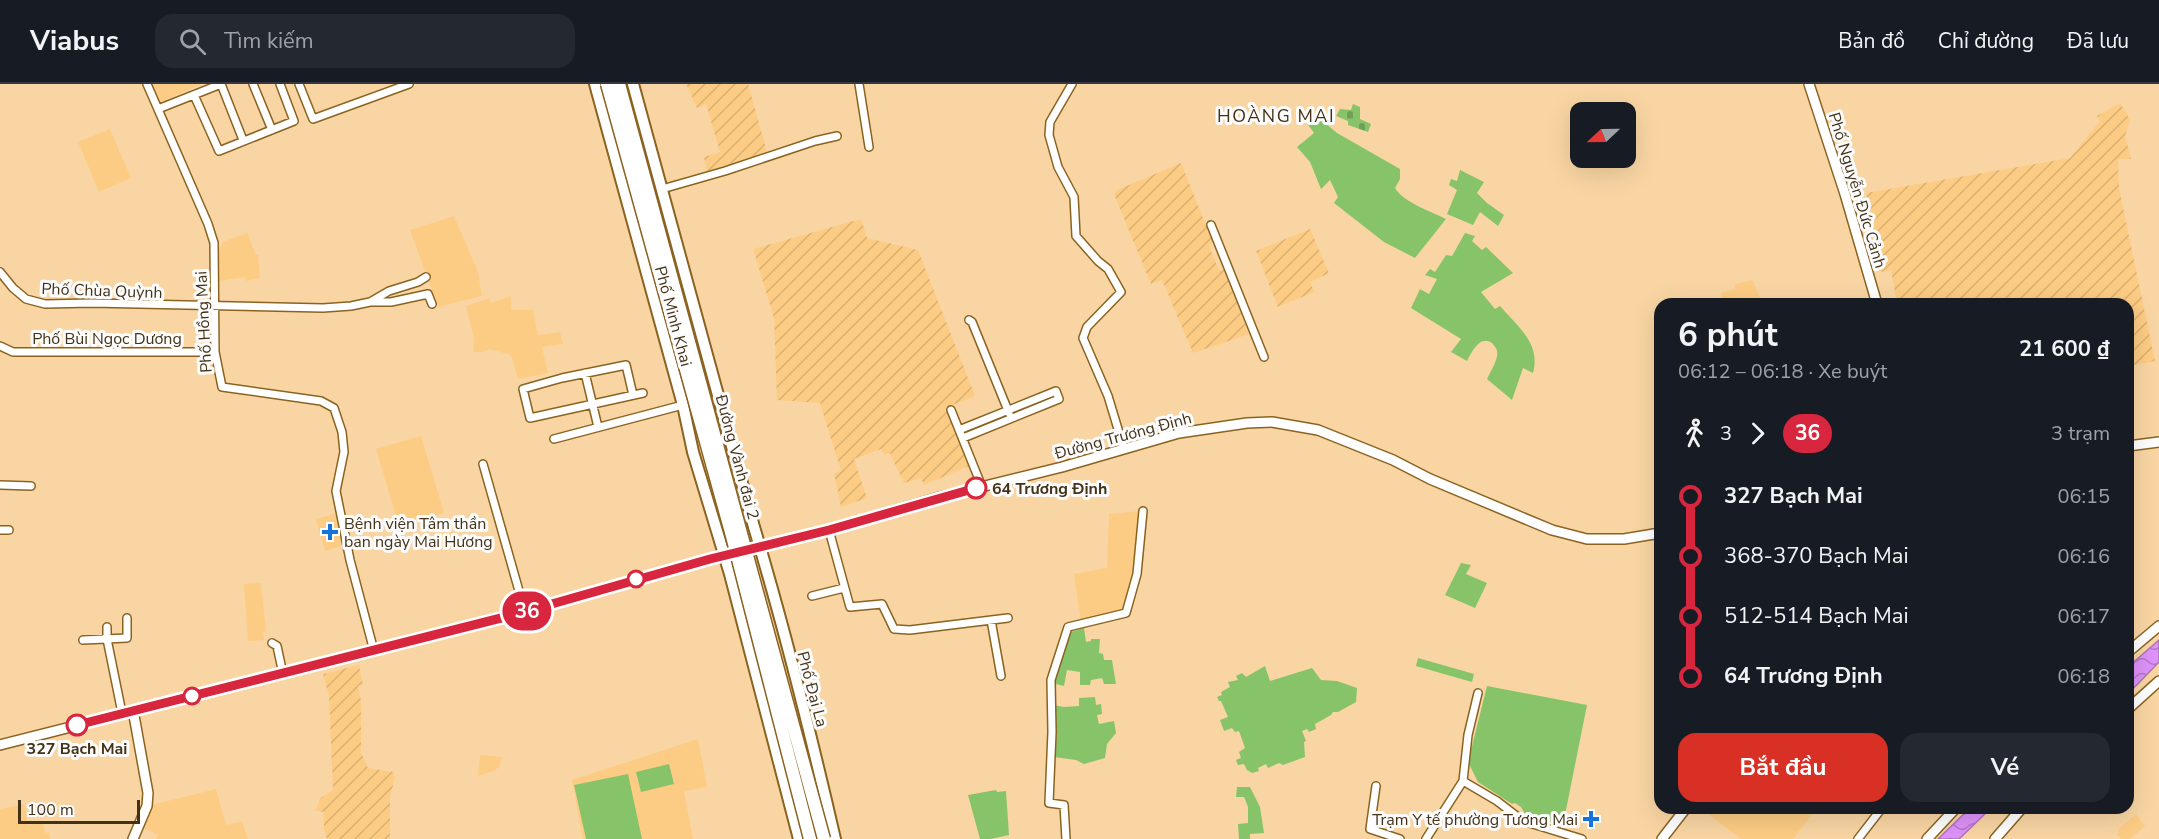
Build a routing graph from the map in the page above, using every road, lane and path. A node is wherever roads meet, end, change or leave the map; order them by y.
1 (147, 84) edge
2 (221, 84) edge
3 (253, 84) edge
4 (280, 84) edge
5 (299, 84) edge
6 (409, 84) edge
7 (619, 84) edge
8 (633, 84) edge
9 (859, 84) edge
10 (1072, 84) edge
11 (1809, 84) edge
12 (599, 85) edge
13 (194, 94) junction
14 (158, 109) junction
15 (272, 130) junction
16 (837, 136) dead end
17 (243, 140) junction
18 (869, 147) dead end
19 (662, 189) junction
20 (1211, 225) dead end
21 (0, 272) edge
22 (426, 277) dead end
23 (1875, 298) edge
24 (370, 302) junction
25 (432, 304) dead end
26 (215, 307) junction
27 (969, 320) dead end
28 (0, 346) edge
29 (215, 352) junction
30 (1264, 357) dead end
31 (585, 373) junction
32 (643, 393) dead end
33 (633, 395) junction
34 (593, 405) junction
35 (682, 405) junction
36 (951, 410) dead end
37 (1008, 411) junction
38 (1011, 419) junction
39 (598, 427) junction
40 (959, 430) junction
41 (963, 438) junction
42 (554, 439) dead end
43 (2159, 442) edge
44 (2134, 445) edge
45 (1125, 449) junction
46 (483, 464) dead end
47 (0, 485) edge
48 (31, 486) dead end
49 (982, 487) junction
50 (1143, 511) dead end
51 (0, 530) edge
52 (9, 530) dead end
53 (829, 530) junction
54 (1654, 534) edge
55 (760, 547) junction
56 (723, 556) junction
57 (844, 588) junction
58 (812, 596) dead end
59 (525, 612) junction
60 (127, 618) dead end
61 (1008, 618) dead end
62 (992, 621) junction
63 (2159, 626) edge
64 (107, 627) dead end
65 (107, 639) junction
66 (82, 640) dead end
67 (785, 641) junction
68 (272, 644) dead end
69 (2134, 647) edge
70 (374, 651) junction
71 (750, 652) junction
72 (283, 674) junction
73 (1001, 676) dead end
74 (2159, 681) edge
75 (1478, 693) dead end
76 (2134, 704) edge
77 (133, 710) junction
78 (122, 713) junction
79 (0, 745) edge
80 (1463, 781) junction
81 (1376, 786) dead end
82 (1681, 814) edge
83 (1877, 814) edge
84 (1950, 814) edge
85 (2017, 814) edge
86 (133, 839) edge
87 (799, 839) edge
88 (810, 839) edge
89 (824, 839) edge
90 (835, 839) edge
91 (1066, 839) edge
92 (1400, 839) edge
93 (1426, 839) edge
94 (1582, 839) edge
95 (1662, 839) edge
96 (1858, 839) edge
97 (1927, 839) edge
98 (1995, 839) edge

1 - 14 street, Phố Hồng Mai
2 - 13 street
2 - 17 street
3 - 15 street
4 - 15 street
5 - 6 street
7 - 89 highway, Đường Vành đai 2, bridge
8 - 19 main road, Phố Minh Khai
9 - 18 street
10 - 45 street
11 - 23 main road, Phố Nguyễn Đức Cảnh
12 - 35 main road, Phố Minh Khai
12 - 88 highway, Đường Vành đai 2, bridge
13 - 14 street
13 - 17 street
14 - 26 street, Phố Hồng Mai
15 - 17 street
16 - 19 street
19 - 55 main road, Phố Minh Khai
20 - 30 street
21 - 26 street, Phố Chùa Quỳnh
22 - 24 street
24 - 25 street, Phố Chùa Quỳnh
24 - 26 street, Phố Chùa Quỳnh
26 - 29 street, Phố Hồng Mai
27 - 37 street
28 - 29 street, Phố Bùi Ngọc Dương
29 - 70 street, Phố Hồng Mai
31 - 33 street
31 - 34 street
31 - 34 street
32 - 33 street
33 - 34 street
34 - 39 street
35 - 39 street
35 - 56 main road, Phố Minh Khai
36 - 40 street
37 - 38 street
37 - 38 street
37 - 40 street
38 - 41 street
39 - 42 street
40 - 41 street
41 - 49 street
43 - 44 main road
45 - 49 main road, Đường Trương Định
45 - 54 main road, Đường Trương Định
46 - 59 street
47 - 48 street
49 - 53 main road, Đường Trương Định
50 - 91 street
51 - 52 street
53 - 55 main road, Đường Trương Định
53 - 57 street
55 - 56 main road, Đường Trương Định
55 - 67 main road, Phố Đại La
56 - 59 main road, Đường Trương Định
56 - 71 main road
57 - 58 street
57 - 62 street
59 - 70 main road, Đường Trương Định
60 - 65 street
61 - 62 street
62 - 73 street
63 - 69 main road
64 - 65 street
65 - 66 street
65 - 78 street
67 - 71 main road
67 - 90 main road, Phố Đại La
68 - 72 street
70 - 72 main road, Đường Trương Định
71 - 87 main road
72 - 77 main road, Đường Trương Định
74 - 76 main road
75 - 80 street
77 - 78 main road, Đường Trương Định
77 - 86 main road
78 - 79 main road, Đường Trương Định
80 - 93 street
80 - 94 street
81 - 92 street
82 - 95 main road
83 - 96 street
84 - 97 main road
85 - 98 main road

